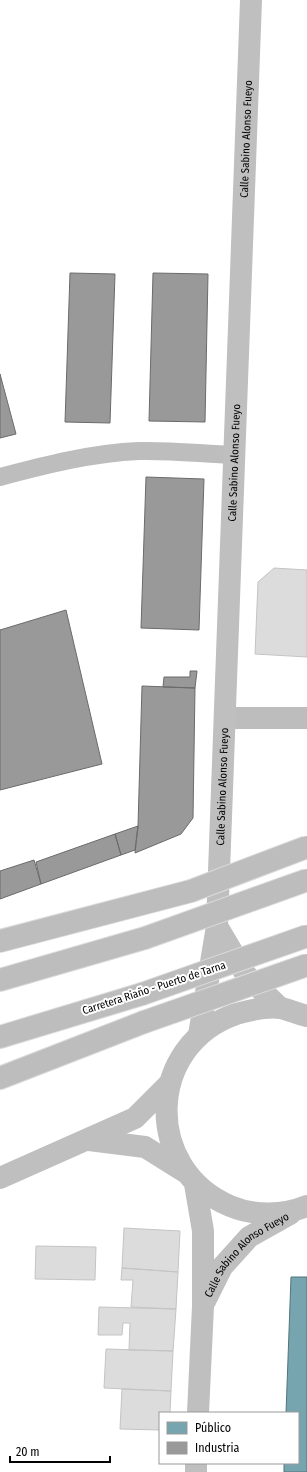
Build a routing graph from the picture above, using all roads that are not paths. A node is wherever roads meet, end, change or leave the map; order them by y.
1 (251, 0) edge
2 (234, 455) junction
3 (0, 477) edge
4 (225, 718) junction
5 (307, 718) edge
6 (307, 847) edge
7 (307, 880) edge
8 (217, 926) junction
9 (307, 936) edge
10 (0, 942) edge
11 (307, 966) edge
12 (0, 980) edge
13 (280, 1008) junction
14 (307, 1016) edge
15 (199, 1036) junction
16 (0, 1037) edge
17 (0, 1078) edge
18 (170, 1083) junction
19 (90, 1140) junction
20 (0, 1178) edge
21 (191, 1179) junction
22 (303, 1208) edge
23 (203, 1306) junction
24 (198, 1412) edge

1 - 2 street, Calle Sabino Alonso Fueyo
2 - 3 lane
2 - 4 street, Calle Sabino Alonso Fueyo
4 - 5 main road
4 - 8 street, Calle Sabino Alonso Fueyo
6 - 10 main road, bridge
7 - 12 main road, bridge
8 - 13 street
8 - 15 street, Calle Sabino Alonso Fueyo
9 - 16 main road, Carretera Riaño - Puerto de Tarna, bridge
11 - 17 main road, bridge
13 - 14 street
13 - 15 street
15 - 18 street
18 - 19 street
18 - 21 street
19 - 20 street
19 - 21 street
21 - 22 street
21 - 23 street, Calle Sabino Alonso Fueyo
22 - 23 street, Calle Sabino Alonso Fueyo
23 - 24 street, Calle Sabino Alonso Fueyo

